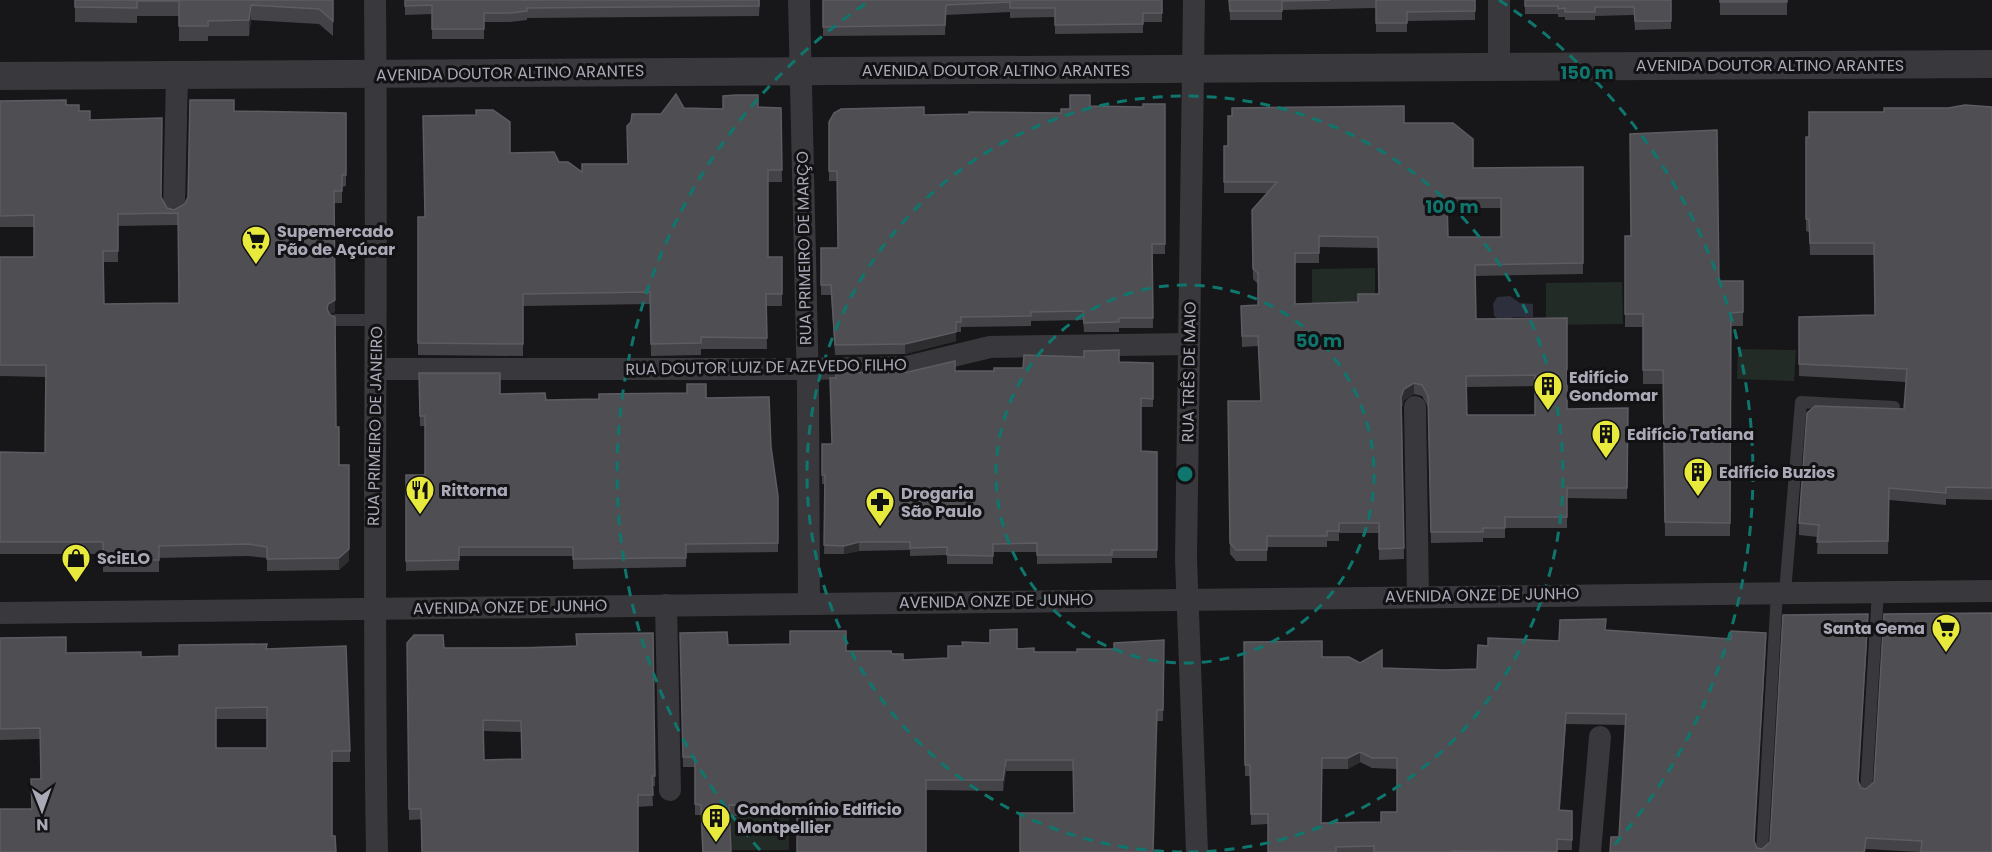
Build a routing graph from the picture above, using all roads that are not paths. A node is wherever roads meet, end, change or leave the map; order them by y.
1 (375, 0) edge
2 (799, 0) edge
3 (1194, 0) edge
4 (1499, 0) edge
5 (1992, 64) edge
6 (1499, 66) junction
7 (1194, 68) junction
8 (800, 70) junction
9 (177, 75) junction
10 (376, 75) junction
11 (0, 76) edge
12 (174, 208) edge
13 (335, 320) edge
14 (377, 320) junction
15 (1189, 344) junction
16 (377, 369) junction
17 (807, 369) junction
18 (1415, 407) dead end
19 (1894, 407) edge
20 (1878, 591) junction
21 (1992, 591) edge
22 (1781, 592) junction
23 (1418, 595) junction
24 (1187, 598) junction
25 (809, 603) junction
26 (666, 605) junction
27 (373, 609) junction
28 (0, 613) edge
29 (1600, 737) dead end
30 (670, 790) dead end
31 (1866, 792) edge
32 (377, 852) edge
33 (1197, 852) edge
34 (1590, 852) edge
35 (1762, 852) edge

1 - 10 street, RUA PRIMEIRO DE JANEIRO
2 - 8 street, RUA PRIMEIRO DE MARÇO
3 - 7 street, RUA TRÊS DE MAIO
4 - 6 street
5 - 6 street, AVENIDA DOUTOR ALTINO ARANTES
6 - 7 street, AVENIDA DOUTOR ALTINO ARANTES
7 - 8 street, AVENIDA DOUTOR ALTINO ARANTES
7 - 15 street, RUA TRÊS DE MAIO
8 - 10 street, AVENIDA DOUTOR ALTINO ARANTES
8 - 17 street, RUA PRIMEIRO DE MARÇO
9 - 10 street, AVENIDA DOUTOR ALTINO ARANTES
9 - 11 street, AVENIDA DOUTOR ALTINO ARANTES
9 - 12 street
10 - 14 street, RUA PRIMEIRO DE JANEIRO
13 - 14 lane
14 - 16 street, RUA PRIMEIRO DE JANEIRO
15 - 17 street, RUA DOUTOR LUIZ DE AZEVEDO FILHO
15 - 24 street, RUA TRÊS DE MAIO
16 - 17 street, RUA DOUTOR LUIZ DE AZEVEDO FILHO
16 - 27 street, RUA PRIMEIRO DE JANEIRO
17 - 25 street, RUA PRIMEIRO DE MARÇO
18 - 23 street
19 - 22 lane
20 - 21 street, AVENIDA ONZE DE JUNHO
20 - 22 street, AVENIDA ONZE DE JUNHO
20 - 31 lane
22 - 23 street, AVENIDA ONZE DE JUNHO
22 - 35 lane
23 - 24 street, AVENIDA ONZE DE JUNHO
24 - 25 street, AVENIDA ONZE DE JUNHO
24 - 33 street, RUA TRÊS DE MAIO
25 - 26 street, AVENIDA ONZE DE JUNHO
26 - 27 street, AVENIDA ONZE DE JUNHO
26 - 30 street
27 - 28 street, AVENIDA ONZE DE JUNHO
27 - 32 street, RUA PRIMEIRO DE JANEIRO
29 - 34 street

